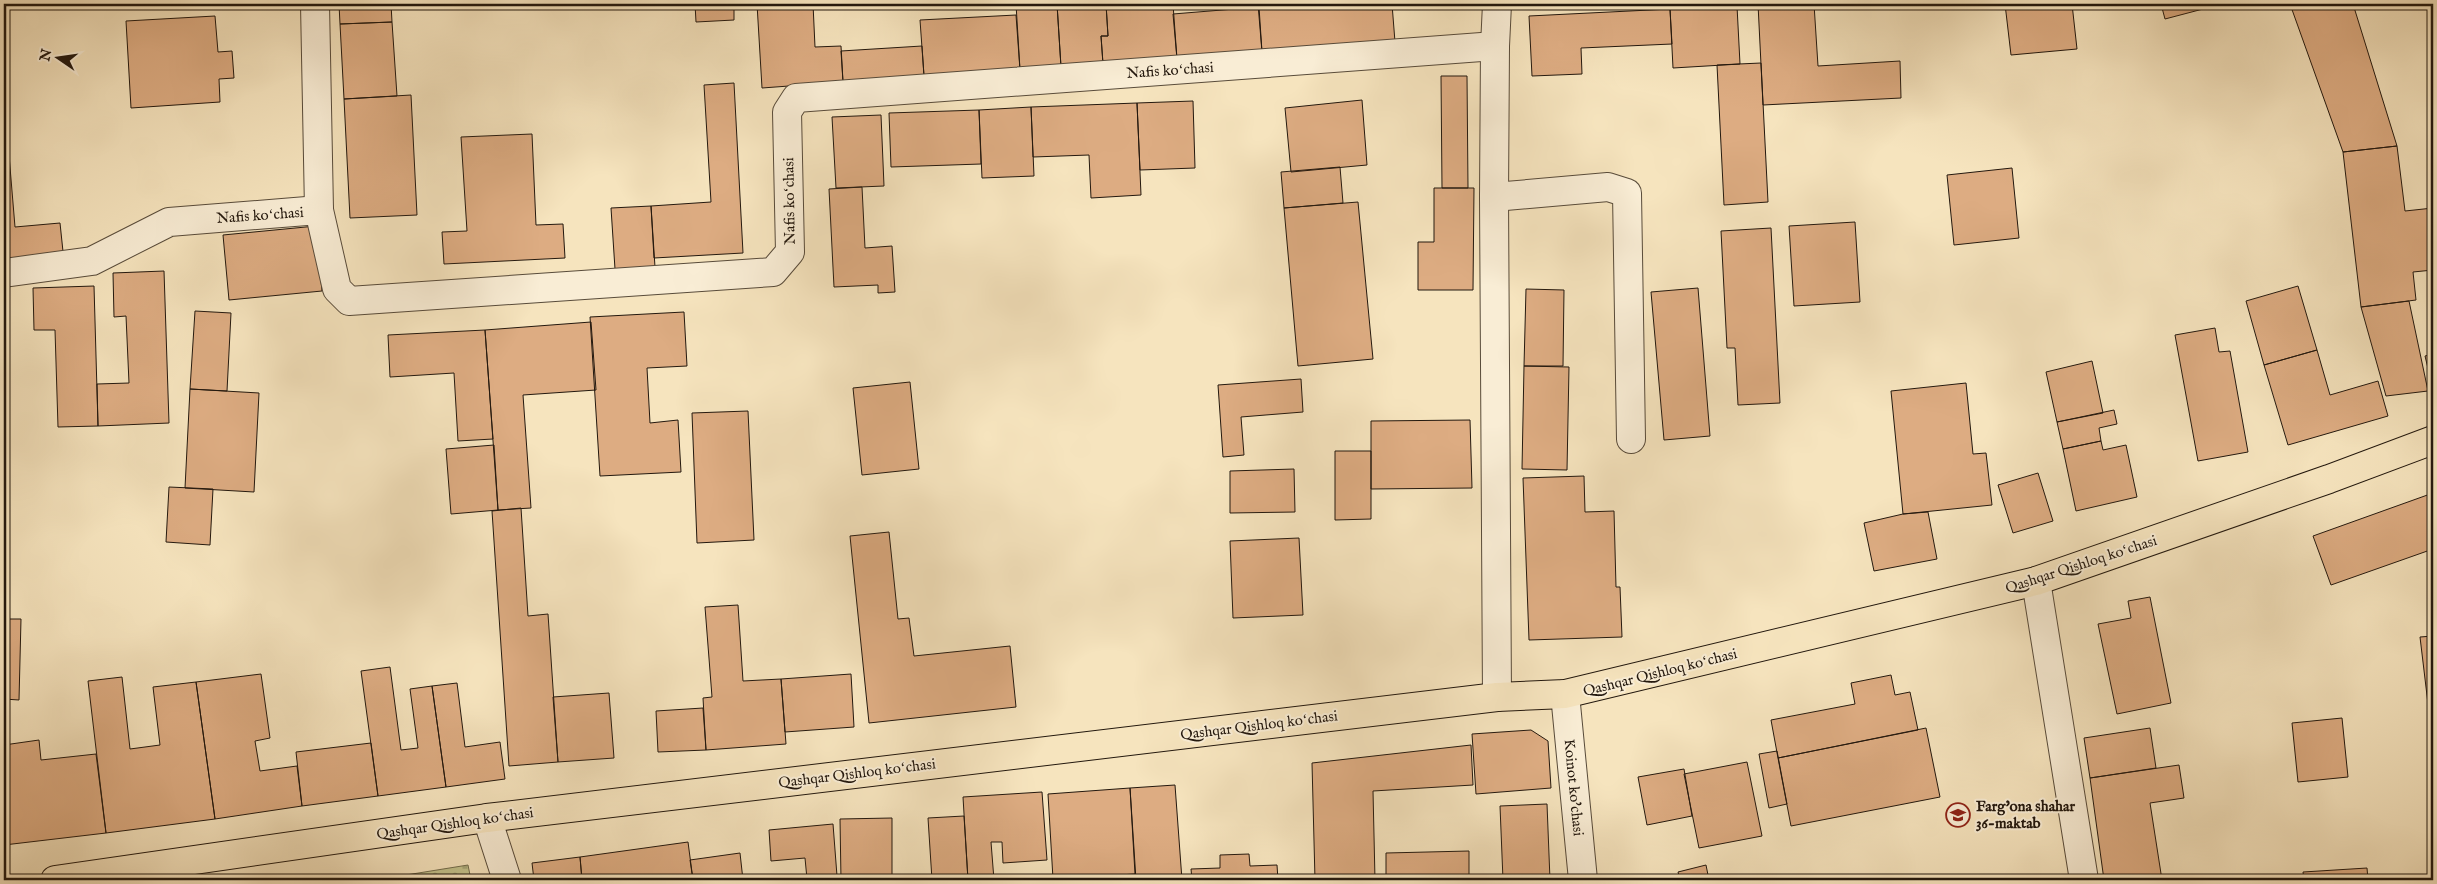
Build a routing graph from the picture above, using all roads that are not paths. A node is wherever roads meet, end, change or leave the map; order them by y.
1 (315, 4) edge
2 (1497, 4) edge
3 (1495, 46) junction
4 (1494, 197) junction
5 (319, 210) junction
6 (4, 273) edge
7 (1631, 439) dead end
8 (2433, 440) edge
9 (2036, 582) junction
10 (1565, 694) junction
11 (1497, 697) junction
12 (487, 818) junction
13 (56, 880) edge
14 (507, 880) edge
15 (1583, 880) edge
16 (2084, 880) edge

1 - 5 street
2 - 3 street
3 - 4 street
3 - 5 street, Nafis koʻchasi
4 - 7 street
4 - 11 street
5 - 6 street, Nafis koʻchasi
8 - 9 main road, Qashqar Qishloq koʻchasi
9 - 10 main road, Qashqar Qishloq koʻchasi
9 - 16 street
10 - 11 main road, Qashqar Qishloq koʻchasi
10 - 15 street, Koinot ko'chasi
11 - 12 main road, Qashqar Qishloq koʻchasi
12 - 13 main road, Qashqar Qishloq koʻchasi
12 - 14 street

